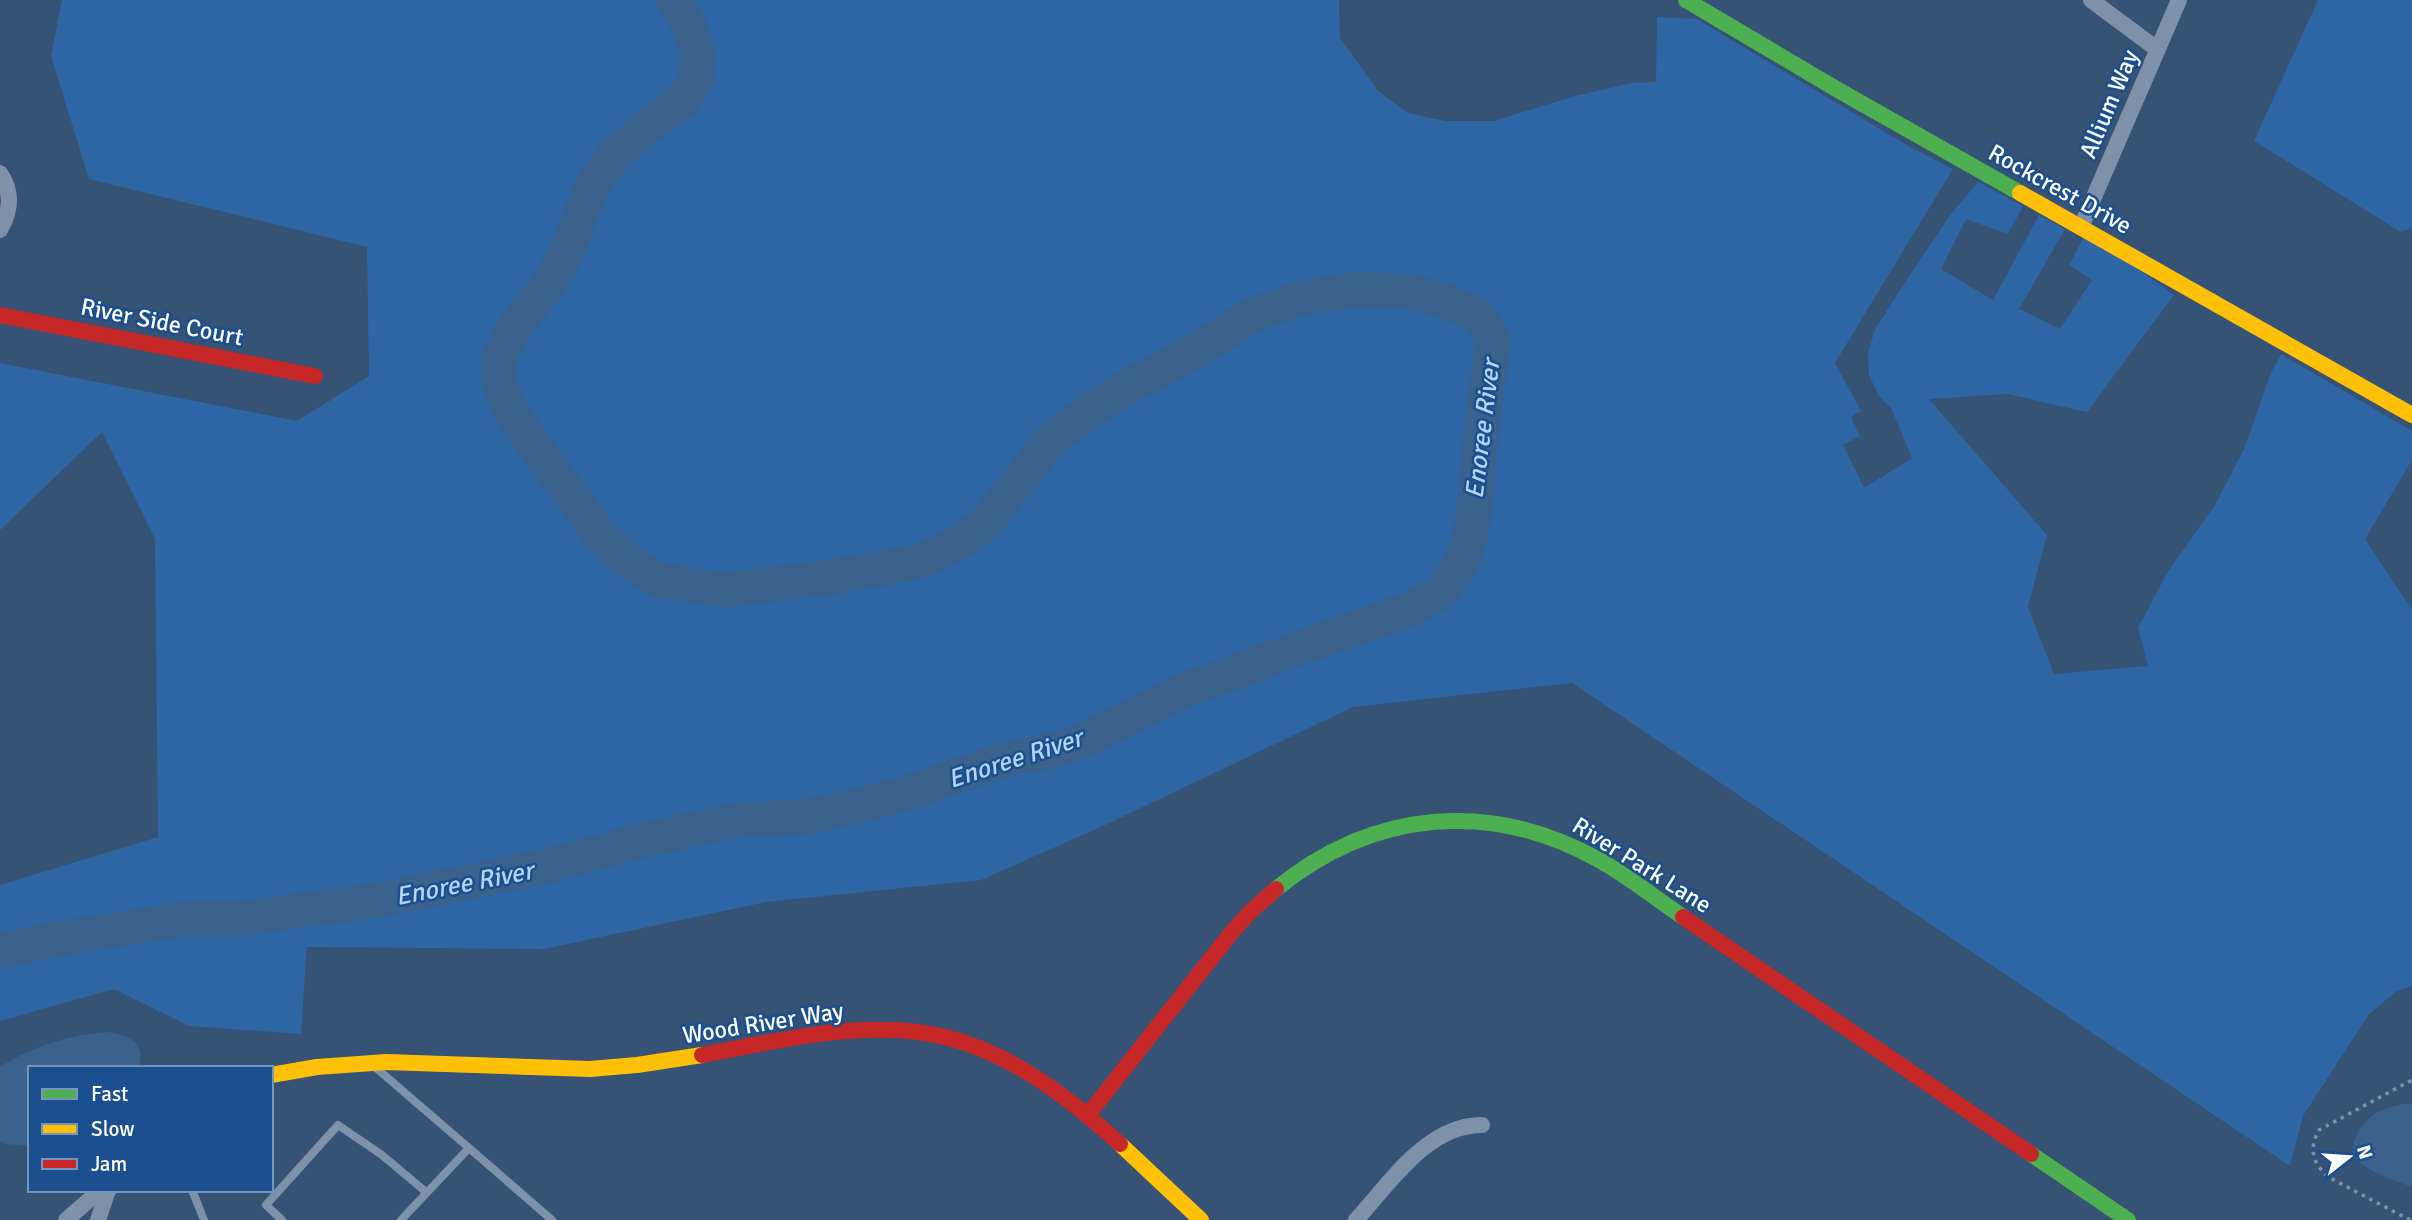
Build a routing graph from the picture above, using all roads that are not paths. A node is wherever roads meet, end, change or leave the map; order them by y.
1 (1686, 0) edge
2 (2091, 0) edge
3 (2179, 0) edge
4 (2157, 49) junction
5 (0, 173) edge
6 (2081, 227) junction
7 (0, 230) edge
8 (0, 315) edge
9 (315, 376) dead end
10 (2412, 415) edge
11 (370, 1062) junction
12 (273, 1075) edge
13 (1087, 1116) junction
14 (1482, 1125) dead end
15 (469, 1148) junction
16 (106, 1192) edge
17 (108, 1192) edge
18 (193, 1192) edge
19 (426, 1192) junction
20 (66, 1220) edge
21 (98, 1220) edge
22 (204, 1220) edge
23 (282, 1220) edge
24 (401, 1220) edge
25 (552, 1220) edge
26 (1201, 1220) edge
27 (1356, 1220) edge
28 (2128, 1220) edge

1 - 6 street, Rockcrest Drive
2 - 4 street
3 - 4 street, Allium Way
4 - 6 street, Allium Way
5 - 7 street
6 - 10 street, Rockcrest Drive
8 - 9 street, River Side Court
11 - 12 street, Wood River Way
11 - 13 street, Wood River Way
11 - 15 lane
13 - 26 street, Wood River Way
13 - 28 street, River Park Lane
14 - 27 street
15 - 19 lane
15 - 25 lane
16 - 20 street
17 - 21 street
18 - 22 lane
19 - 23 lane
19 - 24 lane

